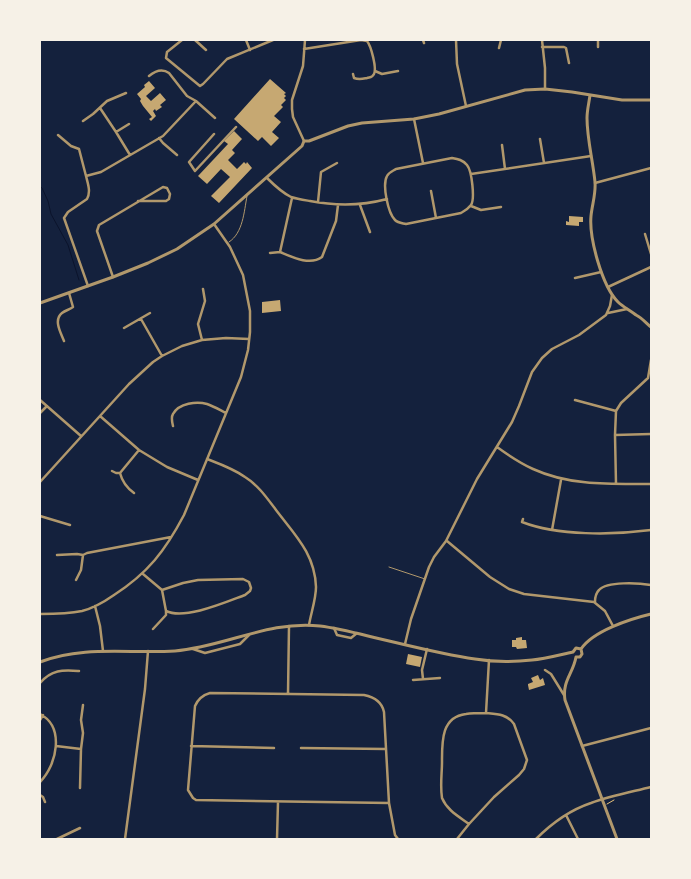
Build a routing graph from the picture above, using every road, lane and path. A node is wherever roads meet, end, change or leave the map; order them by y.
1 (182, 40) edge
2 (195, 40) edge
3 (246, 40) edge
4 (273, 40) edge
5 (304, 40) edge
6 (456, 40) edge
7 (501, 40) edge
8 (542, 40) edge
9 (598, 40) edge
10 (368, 41) edge
11 (598, 47) dead end
12 (499, 48) dead end
13 (542, 48) junction
14 (304, 49) junction
15 (206, 50) dead end
16 (250, 50) junction
17 (569, 63) dead end
18 (375, 71) junction
19 (398, 71) dead end
20 (353, 74) dead end
21 (149, 76) dead end
22 (546, 89) junction
23 (126, 93) dead end
24 (590, 95) junction
25 (651, 100) edge
26 (196, 101) junction
27 (466, 106) junction
28 (100, 108) junction
29 (215, 118) dead end
30 (414, 119) junction
31 (83, 121) dead end
32 (129, 124) dead end
33 (236, 127) dead end
34 (116, 132) junction
35 (214, 134) dead end
36 (58, 135) dead end
37 (159, 138) junction
38 (540, 139) dead end
39 (304, 141) junction
40 (502, 145) dead end
41 (130, 155) junction
42 (176, 155) dead end
43 (591, 156) junction
44 (337, 163) dead end
45 (423, 163) junction
46 (544, 163) junction
47 (651, 168) edge
48 (505, 169) junction
49 (470, 174) junction
50 (86, 176) junction
51 (267, 178) junction
52 (595, 183) junction
53 (431, 191) dead end
54 (247, 196) junction
55 (292, 198) junction
56 (387, 200) junction
57 (138, 201) junction
58 (318, 202) junction
59 (338, 205) junction
60 (360, 205) junction
61 (470, 206) junction
62 (501, 207) dead end
63 (436, 218) junction
64 (214, 224) junction
65 (370, 232) dead end
66 (645, 234) dead end
67 (227, 243) junction
68 (270, 252) dead end
69 (280, 252) junction
70 (651, 254) edge
71 (651, 267) edge
72 (601, 272) junction
73 (113, 277) junction
74 (575, 278) dead end
75 (88, 286) junction
76 (608, 288) junction
77 (203, 289) dead end
78 (69, 293) junction
79 (612, 295) junction
80 (40, 303) edge
81 (627, 309) junction
82 (150, 313) dead end
83 (608, 313) junction
84 (141, 319) junction
85 (651, 327) edge
86 (124, 328) dead end
87 (249, 339) junction
88 (64, 340) dead end
89 (202, 340) junction
90 (162, 356) junction
91 (651, 360) edge
92 (649, 378) edge
93 (40, 400) edge
94 (575, 400) dead end
95 (47, 406) junction
96 (616, 411) junction
97 (40, 413) edge
98 (226, 413) junction
99 (100, 416) junction
100 (173, 426) dead end
101 (651, 434) edge
102 (615, 435) junction
103 (81, 436) junction
104 (496, 447) junction
105 (139, 450) junction
106 (207, 459) junction
107 (112, 471) dead end
108 (120, 473) junction
109 (561, 479) junction
110 (198, 480) junction
111 (40, 482) edge
112 (616, 484) junction
113 (651, 484) edge
114 (134, 493) dead end
115 (40, 516) edge
116 (523, 519) dead end
117 (70, 525) dead end
118 (552, 530) junction
119 (651, 530) edge
120 (172, 536) junction
121 (446, 541) junction
122 (57, 555) dead end
123 (83, 555) junction
124 (389, 567) dead end
125 (143, 574) junction
126 (425, 579) junction
127 (76, 580) dead end
128 (651, 585) edge
129 (162, 590) junction
130 (594, 602) junction
131 (95, 606) junction
132 (166, 611) junction
133 (40, 614) edge
134 (651, 614) edge
135 (309, 625) junction
136 (289, 626) junction
137 (614, 626) junction
138 (153, 629) dead end
139 (249, 635) junction
140 (405, 644) junction
141 (192, 648) junction
142 (427, 649) junction
143 (581, 649) junction
144 (148, 651) junction
145 (103, 652) junction
146 (573, 652) junction
147 (576, 657) junction
148 (489, 660) junction
149 (40, 662) edge
150 (544, 670) dead end
151 (79, 671) dead end
152 (440, 678) dead end
153 (423, 679) junction
154 (413, 680) dead end
155 (40, 683) edge
156 (288, 694) junction
157 (564, 695) junction
158 (83, 705) dead end
159 (486, 713) junction
160 (42, 714) edge
161 (40, 720) edge
162 (651, 728) edge
163 (56, 746) junction
164 (191, 746) junction
165 (582, 746) junction
166 (274, 748) dead end
167 (301, 748) dead end
168 (81, 749) junction
169 (386, 749) junction
170 (40, 782) edge
171 (651, 786) edge
172 (80, 788) dead end
173 (40, 795) edge
174 (603, 799) junction
175 (612, 800) dead end
176 (45, 802) dead end
177 (278, 802) junction
178 (389, 803) junction
179 (605, 805) junction
180 (566, 815) junction
181 (469, 824) junction
182 (80, 828) dead end
183 (58, 839) edge
184 (125, 839) edge
185 (277, 839) edge
186 (398, 839) edge
187 (457, 839) edge
188 (536, 839) edge
189 (578, 839) edge
190 (617, 839) edge

1 - 16 street
2 - 15 street
3 - 16 street
4 - 16 street
5 - 14 street
6 - 27 street
7 - 12 street
8 - 13 street
9 - 11 street
10 - 14 street
10 - 18 street
13 - 17 street
13 - 22 street
14 - 39 street
18 - 19 street
18 - 20 street
21 - 26 street
22 - 24 street
22 - 27 street
23 - 28 street
24 - 25 street
24 - 43 street
26 - 29 street
26 - 37 street
27 - 30 street
28 - 31 street
28 - 34 street
30 - 39 street
30 - 45 street
32 - 34 street
33 - 35 street
34 - 41 street
36 - 50 street
37 - 41 street
37 - 42 street
38 - 46 street
39 - 51 street
40 - 48 street
41 - 50 street
43 - 46 street
43 - 52 street
44 - 58 street
45 - 49 street
45 - 56 street
46 - 48 street
47 - 52 street
48 - 49 street
49 - 61 street
50 - 75 street
51 - 54 street
51 - 55 street
52 - 72 street
53 - 63 street
54 - 64 street
54 - 67 lane
55 - 58 street
55 - 69 street
56 - 60 street
56 - 63 street
57 - 57 street
57 - 73 street
58 - 59 street
59 - 60 street
59 - 69 street
60 - 65 street
61 - 62 street
61 - 63 street
64 - 67 street
64 - 73 street
66 - 70 street
67 - 87 street
68 - 69 street
71 - 76 street
72 - 74 street
72 - 76 street
73 - 75 street
75 - 78 street
76 - 79 street
77 - 89 street
78 - 80 street
78 - 88 street
79 - 81 street
79 - 83 street
81 - 83 street
81 - 85 street
82 - 84 street
83 - 104 street
84 - 86 street
84 - 90 street
87 - 89 street
87 - 98 street
89 - 90 street
90 - 99 street
91 - 92 street
92 - 96 street
93 - 95 street
94 - 96 street
95 - 97 street
95 - 103 street
96 - 102 street
98 - 100 street
98 - 106 street
99 - 103 street
99 - 105 street
101 - 102 street
102 - 112 street
103 - 111 street
104 - 109 street
104 - 121 street
105 - 108 street
105 - 110 street
106 - 110 street
106 - 135 street
107 - 108 street
108 - 114 street
109 - 112 street
109 - 118 street
110 - 120 street
112 - 113 street
115 - 117 street
116 - 118 street
118 - 119 street
120 - 123 street
120 - 125 street
121 - 126 street
121 - 130 street
122 - 123 street
123 - 127 street
124 - 126 lane
125 - 129 street
125 - 131 street
126 - 140 street
128 - 130 street
129 - 132 street
129 - 132 street
130 - 137 street
131 - 133 street
131 - 145 street
132 - 138 street
134 - 137 street
135 - 136 street
135 - 140 street
136 - 139 street
136 - 156 street
137 - 143 street
139 - 141 street
139 - 141 street
140 - 142 street
141 - 144 street
142 - 148 street
142 - 153 street
143 - 146 street
143 - 147 street
144 - 145 street
144 - 184 street
145 - 149 street
146 - 147 street
146 - 148 street
147 - 157 street
148 - 159 street
150 - 157 street
151 - 155 street
152 - 153 street
153 - 154 street
156 - 164 street
156 - 169 street
157 - 165 street
158 - 168 street
159 - 181 street
159 - 181 street
160 - 161 street
160 - 163 street
162 - 165 street
163 - 168 street
163 - 170 street
164 - 166 street
164 - 177 street
165 - 174 street
167 - 169 street
168 - 172 street
169 - 178 street
171 - 174 street
173 - 176 street
174 - 179 street
174 - 180 street
175 - 179 path
177 - 178 street
177 - 185 street
178 - 186 street
179 - 190 street
180 - 188 street
180 - 189 street
181 - 187 street
182 - 183 street

